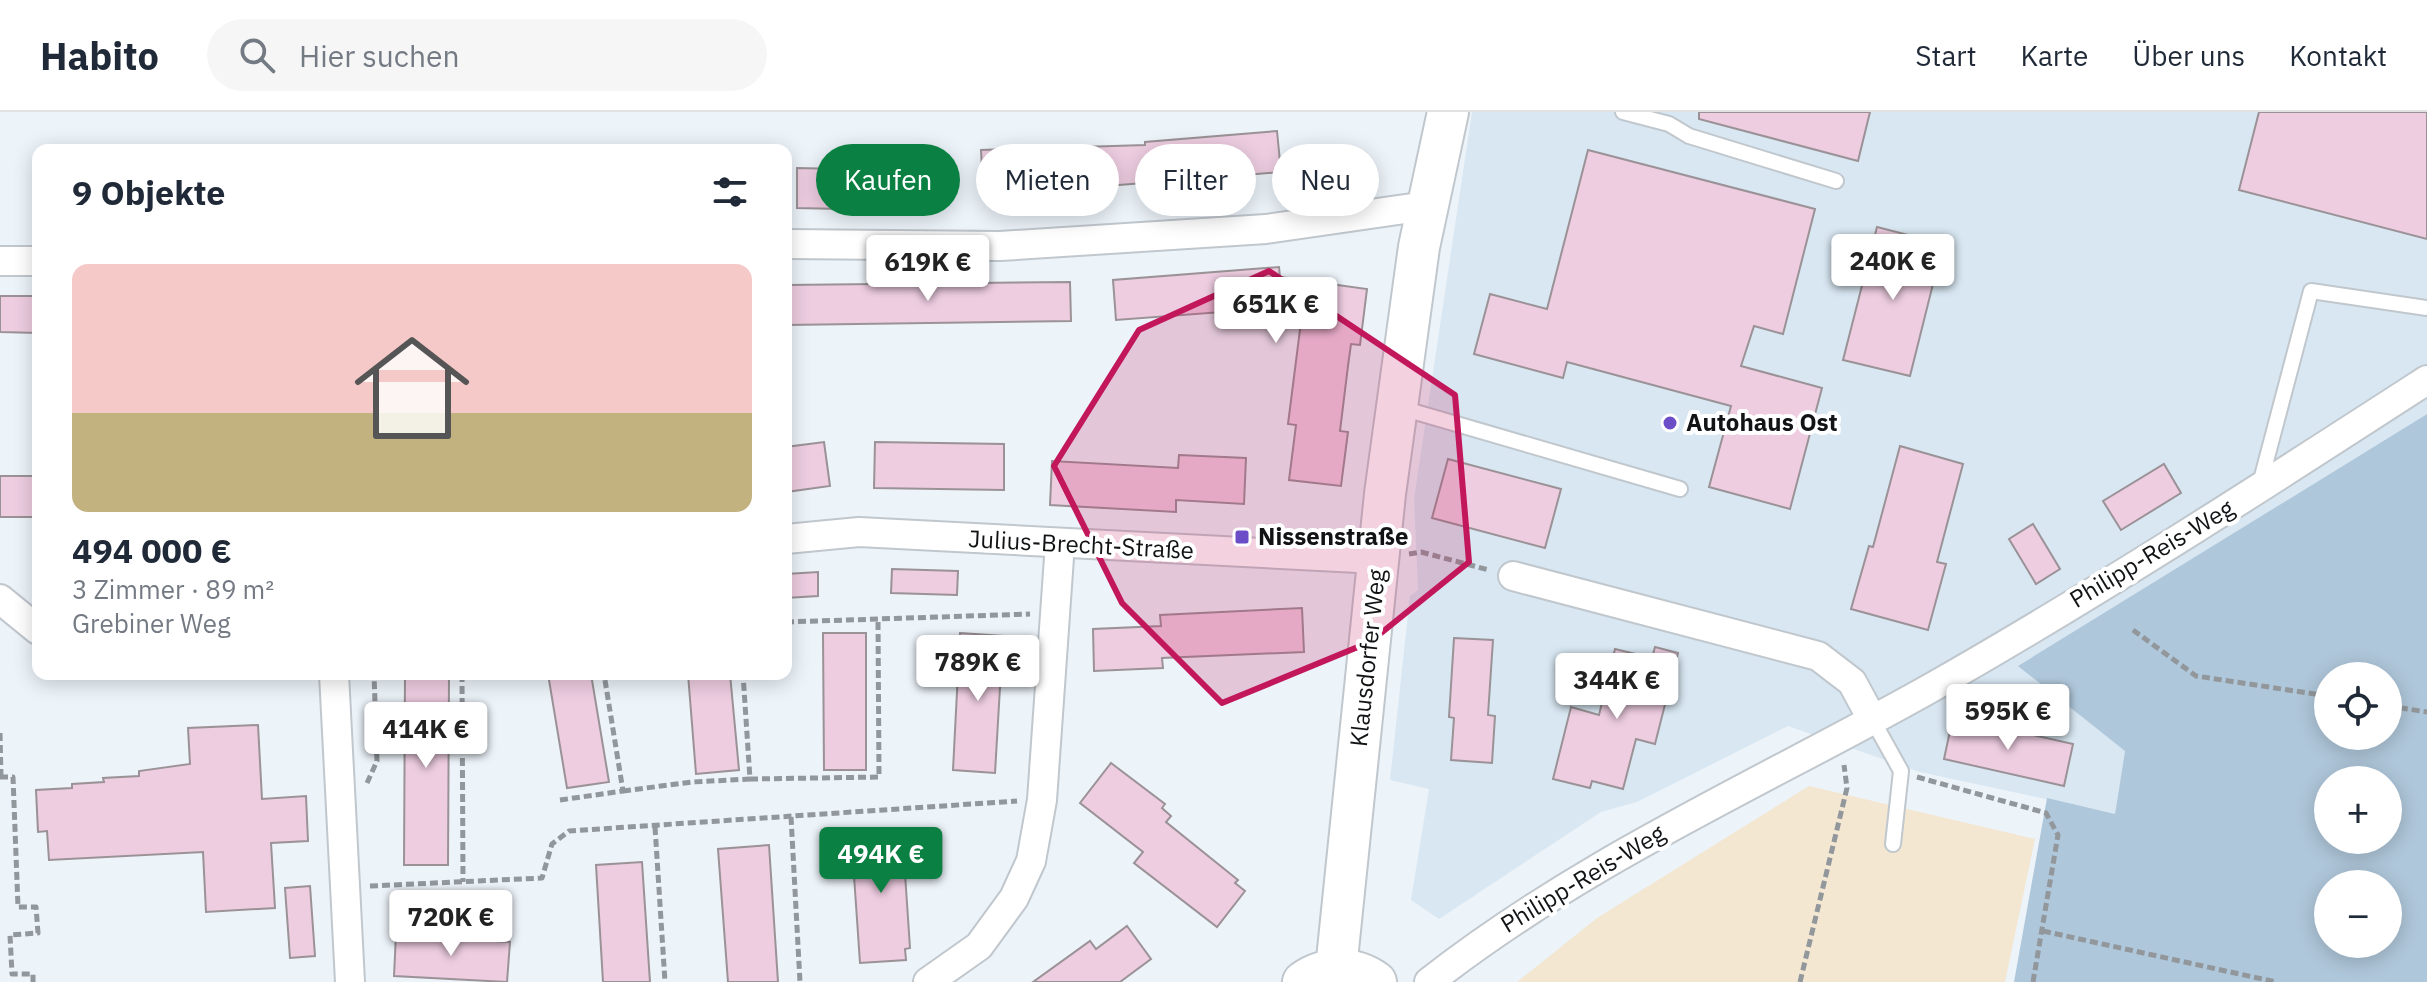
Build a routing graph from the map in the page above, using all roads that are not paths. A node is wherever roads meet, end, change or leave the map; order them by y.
1 (1448, 112) edge
2 (1623, 112) edge
3 (1836, 181) dead end
4 (1426, 206) junction
5 (792, 244) edge
6 (0, 261) edge
7 (32, 261) edge
8 (2427, 308) edge
9 (2427, 380) edge
10 (1397, 407) junction
11 (1680, 489) dead end
12 (2259, 489) junction
13 (792, 538) edge
14 (1060, 543) junction
15 (1377, 559) junction
16 (1513, 576) road end
17 (0, 599) edge
18 (32, 625) edge
19 (334, 680) edge
20 (1872, 719) junction
21 (1893, 844) dead end
22 (1320, 976) edge
23 (350, 982) edge
24 (928, 982) edge
25 (1376, 982) edge
26 (1429, 982) edge

1 - 4 street, Klausdorfer Weg
2 - 3 lane
4 - 5 street
4 - 10 street, Klausdorfer Weg
6 - 7 street
8 - 12 lane
9 - 12 street, Philipp-Reis-Weg
10 - 11 lane
10 - 15 street, Klausdorfer Weg
12 - 20 street, Philipp-Reis-Weg
13 - 14 street, Julius-Brecht-Straße
14 - 15 street, Julius-Brecht-Straße
14 - 24 street
15 - 22 street, Klausdorfer Weg
16 - 20 street
17 - 18 street
19 - 23 street
20 - 21 lane
20 - 26 street, Philipp-Reis-Weg
22 - 25 street, Klausdorfer Weg

